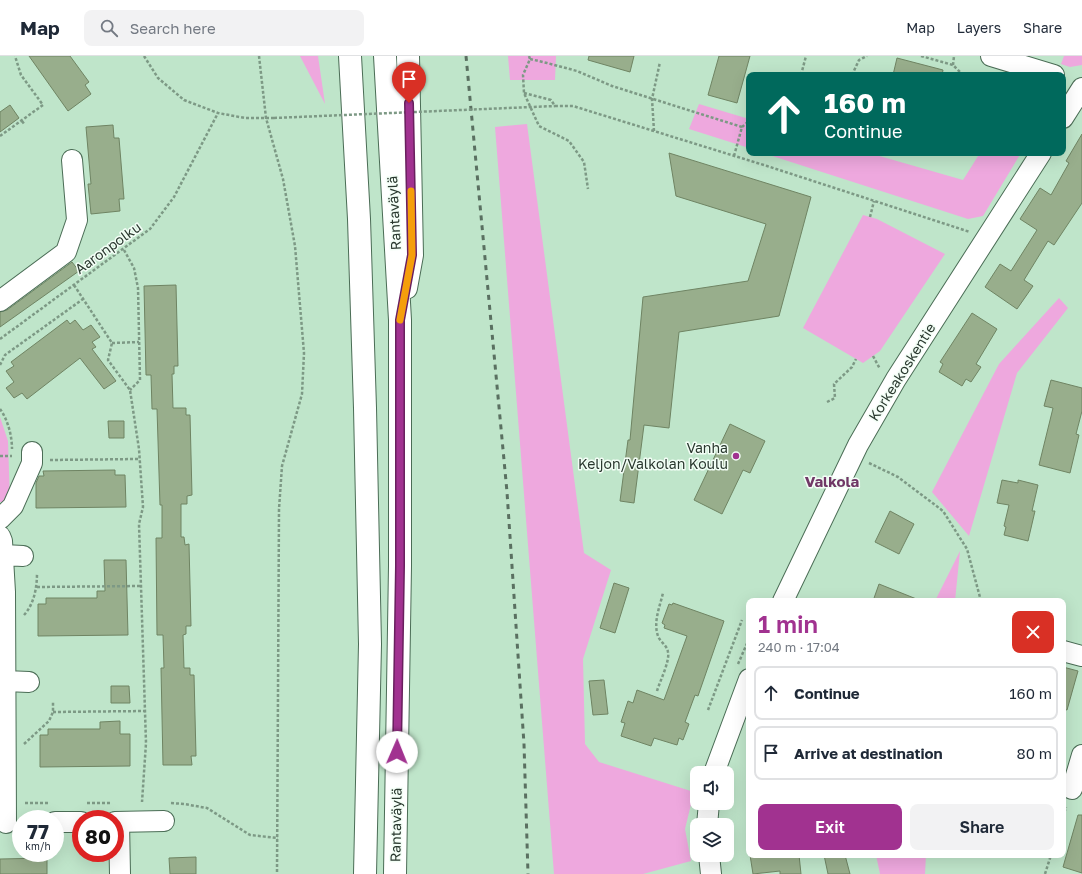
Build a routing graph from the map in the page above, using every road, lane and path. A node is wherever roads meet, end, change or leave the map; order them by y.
1 (15, 56) edge
2 (144, 56) edge
3 (259, 56) edge
4 (350, 56) edge
5 (385, 56) edge
6 (408, 56) edge
7 (806, 56) edge
8 (867, 56) edge
9 (921, 56) edge
10 (954, 56) edge
11 (991, 56) edge
12 (529, 58) edge
13 (660, 62) dead end
14 (953, 65) junction
15 (802, 72) edge
16 (853, 72) edge
17 (960, 72) dead end
18 (1044, 72) edge
19 (1066, 79) edge
20 (1082, 83) edge
21 (1082, 88) edge
22 (524, 93) junction
23 (652, 99) junction
24 (555, 106) junction
25 (218, 113) junction
26 (1066, 113) edge
27 (266, 118) junction
28 (22, 120) junction
29 (746, 124) edge
30 (25, 125) dead end
31 (742, 127) junction
32 (654, 131) junction
33 (0, 136) edge
34 (734, 156) junction
35 (1039, 156) edge
36 (72, 160) dead end
37 (588, 189) dead end
38 (874, 201) junction
39 (870, 217) dead end
40 (987, 238) junction
41 (124, 250) junction
42 (74, 285) junction
43 (83, 299) junction
44 (0, 301) edge
45 (400, 320) junction
46 (0, 339) edge
47 (139, 342) junction
48 (112, 343) junction
49 (873, 356) dead end
50 (856, 359) dead end
51 (0, 365) edge
52 (890, 378) junction
53 (130, 390) junction
54 (827, 402) dead end
55 (0, 410) edge
56 (853, 455) junction
57 (0, 456) edge
58 (12, 456) junction
59 (25, 459) junction
60 (139, 459) junction
61 (0, 519) edge
62 (0, 536) edge
63 (3, 555) junction
64 (23, 556) dead end
65 (37, 573) dead end
66 (141, 586) junction
67 (37, 587) junction
68 (664, 593) dead end
69 (784, 598) edge
70 (980, 598) edge
71 (22, 617) dead end
72 (742, 620) dead end
73 (1066, 652) edge
74 (1082, 656) edge
75 (6, 681) junction
76 (29, 682) dead end
77 (746, 687) edge
78 (657, 691) dead end
79 (53, 702) dead end
80 (708, 710) dead end
81 (145, 711) junction
82 (53, 712) junction
83 (8, 753) edge
84 (1082, 755) edge
85 (717, 766) edge
86 (1072, 789) edge
87 (142, 803) dead end
88 (164, 821) dead end
89 (124, 822) edge
90 (9, 823) edge
91 (1050, 858) edge
92 (119, 862) edge
93 (710, 862) edge
94 (120, 874) edge
95 (277, 874) edge
96 (365, 874) edge
97 (395, 874) edge
98 (711, 874) edge
99 (1045, 874) edge

1 - 28 path
2 - 25 path
3 - 27 path
4 - 96 highway
5 - 45 highway, Rantaväylä
6 - 45 highway
7 - 15 path
8 - 16 path
9 - 14 path
10 - 14 path
11 - 18 street
12 - 22 path
12 - 23 path
13 - 23 path
14 - 17 path
19 - 20 street
21 - 26 street
22 - 24 path
22 - 37 path
23 - 31 path
23 - 32 path
24 - 27 path, bridge
24 - 32 path
25 - 27 path
25 - 41 path, Aaronpolku
27 - 95 path
28 - 30 path
28 - 33 path
29 - 31 path
31 - 34 path
32 - 34 path
34 - 38 path
35 - 40 street, Korkeakoskentie
36 - 44 street
38 - 39 path
38 - 40 path
40 - 52 street, Korkeakoskentie
41 - 42 path, Aaronpolku
41 - 47 path
42 - 43 path
42 - 46 path, Aaronpolku
43 - 48 path
43 - 51 path
45 - 97 highway, Rantaväylä
47 - 48 path
47 - 53 path
48 - 53 path
49 - 52 path
50 - 54 path
52 - 56 street, Korkeakoskentie
53 - 60 path
55 - 58 path
56 - 69 street, Korkeakoskentie
56 - 70 path
57 - 58 path
58 - 59 path
59 - 60 path
59 - 61 street
60 - 66 path
62 - 63 street
63 - 64 street
63 - 75 street
65 - 67 path
66 - 67 path
66 - 81 path
67 - 71 path
68 - 78 path
72 - 80 path
73 - 74 street
75 - 76 street
75 - 83 street
77 - 85 street
79 - 82 path
81 - 82 path
81 - 87 path
82 - 83 path
83 - 90 street
84 - 86 street
88 - 89 street
91 - 99 path
92 - 94 street
93 - 98 street

